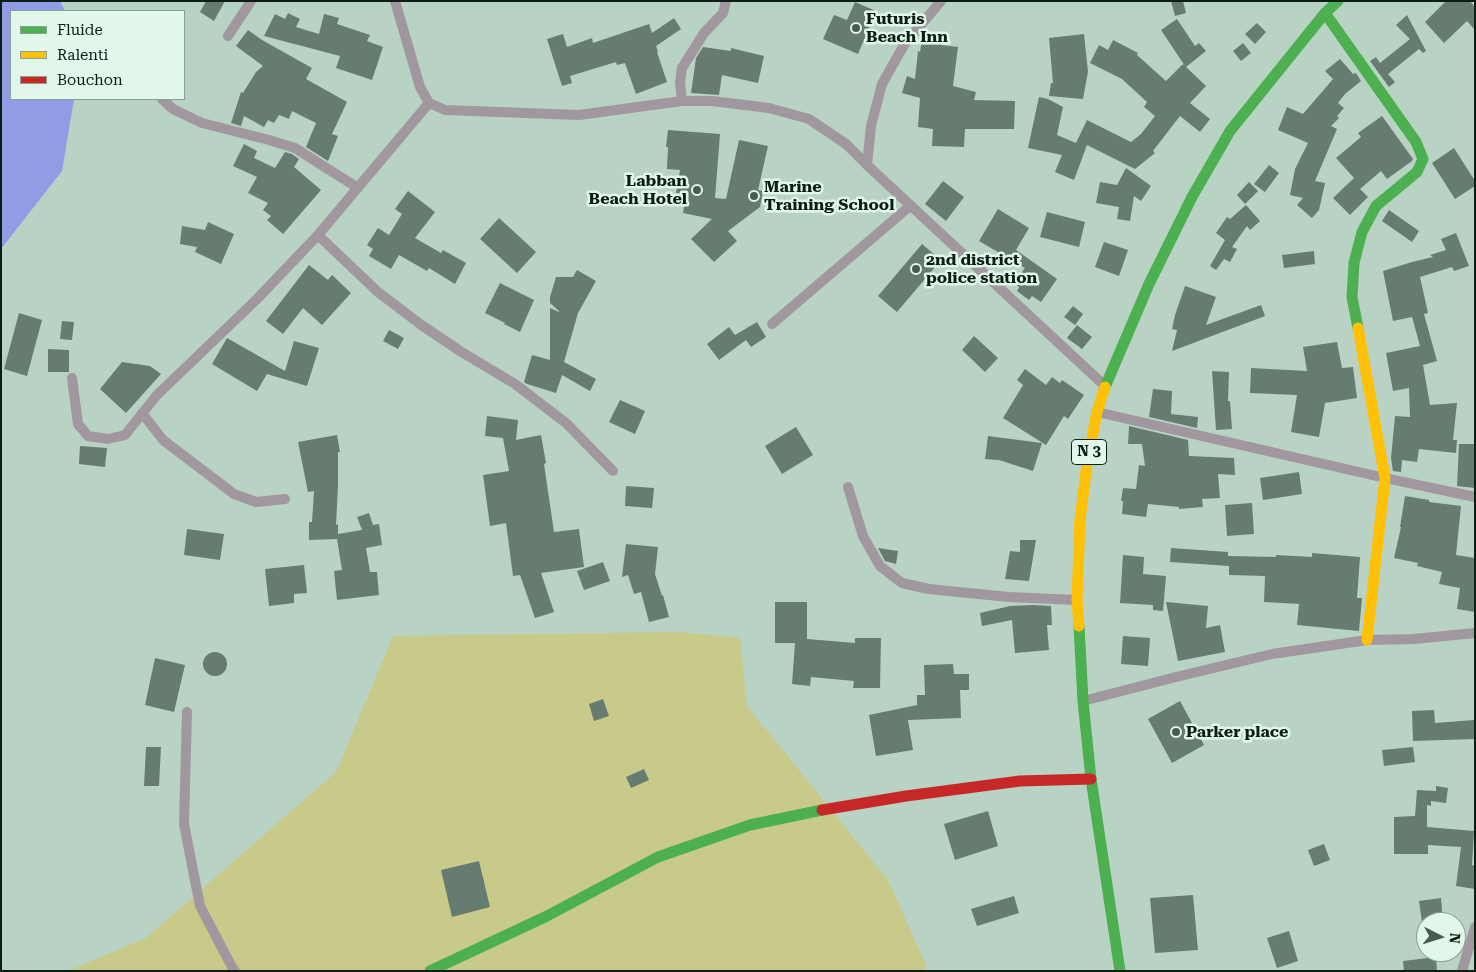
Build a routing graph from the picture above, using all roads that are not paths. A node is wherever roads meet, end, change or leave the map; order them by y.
1 (252, 1) edge
2 (394, 1) edge
3 (726, 1) edge
4 (941, 1) edge
5 (1338, 1) edge
6 (1325, 13) junction
7 (228, 36) dead end
8 (163, 100) edge
9 (682, 101) junction
10 (429, 103) junction
11 (867, 165) junction
12 (358, 188) junction
13 (910, 206) junction
14 (318, 235) junction
15 (772, 324) dead end
16 (72, 378) dead end
17 (1105, 386) junction
18 (1097, 412) junction
19 (142, 413) junction
20 (613, 471) dead end
21 (1385, 478) junction
22 (848, 487) dead end
23 (1475, 497) edge
24 (286, 499) dead end
25 (1077, 600) junction
26 (1475, 633) edge
27 (1367, 640) junction
28 (1083, 701) junction
29 (187, 712) dead end
30 (1091, 779) junction
31 (1475, 927) edge
32 (235, 971) edge
33 (430, 971) edge
34 (1120, 971) edge
35 (1462, 971) edge

1 - 7 street
2 - 10 street
3 - 9 street
4 - 11 street
5 - 6 main road, N 3
6 - 17 main road, N 3
6 - 21 main road
8 - 12 street
9 - 10 street
9 - 11 street
10 - 12 street
11 - 13 street
12 - 14 street
13 - 15 street
13 - 17 street
14 - 19 street
14 - 20 street
16 - 19 street
17 - 18 main road, N 3
18 - 21 street
18 - 25 main road, N 3
19 - 24 street
21 - 23 street
21 - 27 main road
22 - 25 street
25 - 28 main road, N 3
26 - 27 street
27 - 28 street
28 - 30 main road, N 3
29 - 32 street
30 - 33 main road
30 - 34 main road, N 3
31 - 35 street

